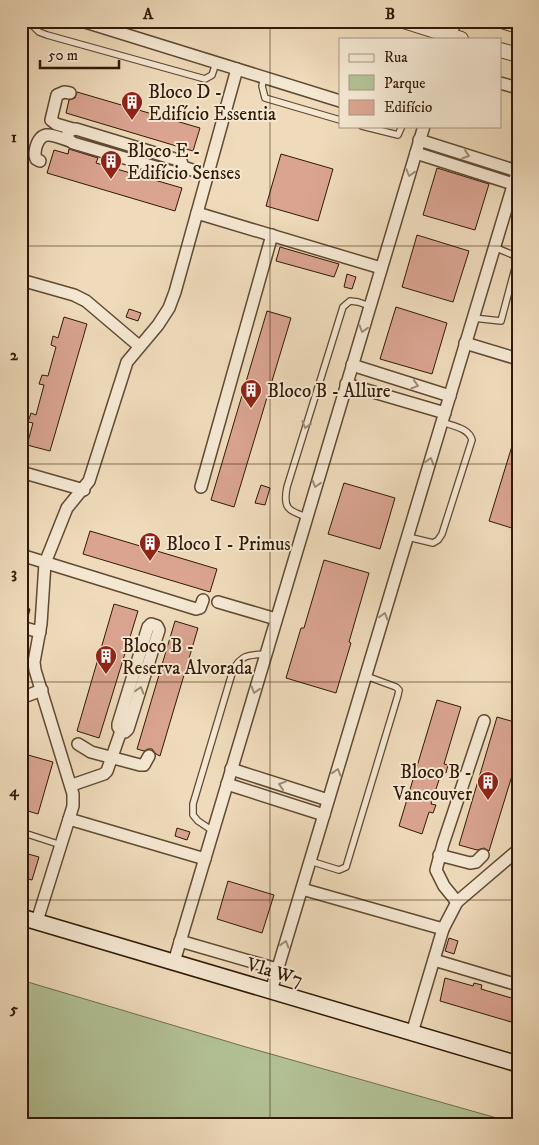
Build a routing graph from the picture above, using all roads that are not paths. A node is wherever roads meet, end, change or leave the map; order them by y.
1 (32, 21) edge
2 (82, 21) edge
3 (404, 21) edge
4 (455, 21) edge
5 (502, 21) edge
6 (518, 26) edge
7 (454, 38) edge
8 (502, 51) edge
9 (518, 55) edge
10 (216, 63) junction
11 (237, 69) junction
12 (264, 78) junction
13 (502, 84) edge
14 (518, 88) edge
15 (70, 93) dead end
16 (339, 101) edge
17 (339, 120) edge
18 (370, 128) edge
19 (401, 128) edge
20 (423, 128) edge
21 (73, 129) junction
22 (420, 140) junction
23 (70, 141) junction
24 (416, 153) junction
25 (40, 161) dead end
26 (183, 167) junction
27 (518, 170) edge
28 (208, 175) junction
29 (513, 184) junction
30 (197, 213) junction
31 (272, 235) junction
32 (494, 247) junction
33 (381, 268) junction
34 (21, 280) edge
35 (370, 306) junction
36 (473, 318) junction
37 (465, 344) junction
38 (139, 346) junction
39 (518, 359) edge
40 (352, 365) junction
41 (346, 384) junction
42 (450, 396) junction
43 (443, 417) junction
44 (21, 472) edge
45 (201, 486) dead end
46 (84, 490) junction
47 (307, 517) junction
48 (408, 537) junction
49 (21, 555) edge
50 (45, 562) junction
51 (203, 600) dead end
52 (218, 602) dead end
53 (276, 619) junction
54 (21, 627) edge
55 (40, 632) junction
56 (266, 654) junction
57 (366, 676) junction
58 (42, 690) junction
59 (21, 698) edge
60 (484, 721) dead end
61 (121, 731) junction
62 (78, 744) dead end
63 (149, 756) dead end
64 (112, 757) junction
65 (231, 769) junction
66 (227, 784) junction
67 (72, 785) junction
68 (328, 800) junction
69 (324, 815) junction
70 (70, 818) junction
71 (213, 831) junction
72 (21, 832) edge
73 (61, 845) junction
74 (518, 850) edge
75 (440, 855) junction
76 (483, 855) dead end
77 (205, 859) junction
78 (310, 861) junction
79 (302, 889) junction
80 (456, 902) junction
81 (21, 917) edge
82 (37, 921) junction
83 (444, 929) junction
84 (180, 940) junction
85 (434, 960) junction
86 (174, 962) junction
87 (277, 969) junction
88 (518, 985) edge
89 (271, 991) junction
90 (412, 1033) junction
91 (518, 1064) edge

1 - 10 lane
2 - 10 street
3 - 7 street
4 - 7 street
5 - 6 street
8 - 9 street
10 - 11 street
11 - 12 street
11 - 28 street
12 - 16 street
12 - 17 lane
13 - 14 street
15 - 21 street
18 - 19 lane
20 - 22 street
21 - 23 street
21 - 26 street
22 - 24 street
22 -> 27 street
23 - 25 street
23 - 26 street
24 - 29 street
24 -> 33 street
26 - 28 street
27 - 29 street
28 - 30 street
29 - 32 street
30 - 31 street
30 - 38 street
31 - 33 street
31 - 45 street
32 - 36 street
32 - 36 lane
33 - 35 street
34 - 38 street
35 -> 40 street
35 -> 47 lane
36 - 37 street
37 - 39 street
37 - 42 street
38 - 46 street
40 - 41 street
40 -> 42 street
41 - 43 street
41 -> 47 street
42 - 43 street
48 -> 43 street
43 - 48 lane
44 - 46 street
46 - 50 street
47 - 53 street
57 -> 48 street
49 - 50 street
50 - 51 street
50 - 55 street
52 - 53 street
53 - 56 street
54 - 55 street
55 - 58 street
56 -> 65 street
56 - 71 lane
68 -> 57 street
57 - 78 lane
58 - 59 street
58 - 67 street
60 - 75 street
61 -> 61 street
61 - 64 street
62 - 64 street
63 - 64 street
64 - 67 street
65 - 66 street
68 -> 65 street
66 - 69 street
66 - 71 street
67 - 70 street
68 - 69 street
69 - 78 street
70 - 73 street
70 - 77 street
71 - 77 street
72 - 73 lane
73 - 82 street
74 - 80 street
75 - 76 street
75 - 80 street
77 - 84 street
78 - 79 street
79 - 83 street
87 -> 79 street
80 - 83 street
81 - 82 main road, Vla W7
82 - 86 main road, Vla W7
83 - 85 street
84 - 86 street
84 - 87 street
85 - 88 street
85 - 90 street
86 - 89 main road, Vla W7
87 - 89 street
89 - 90 main road, Vla W7
90 - 91 main road, Vla W7

